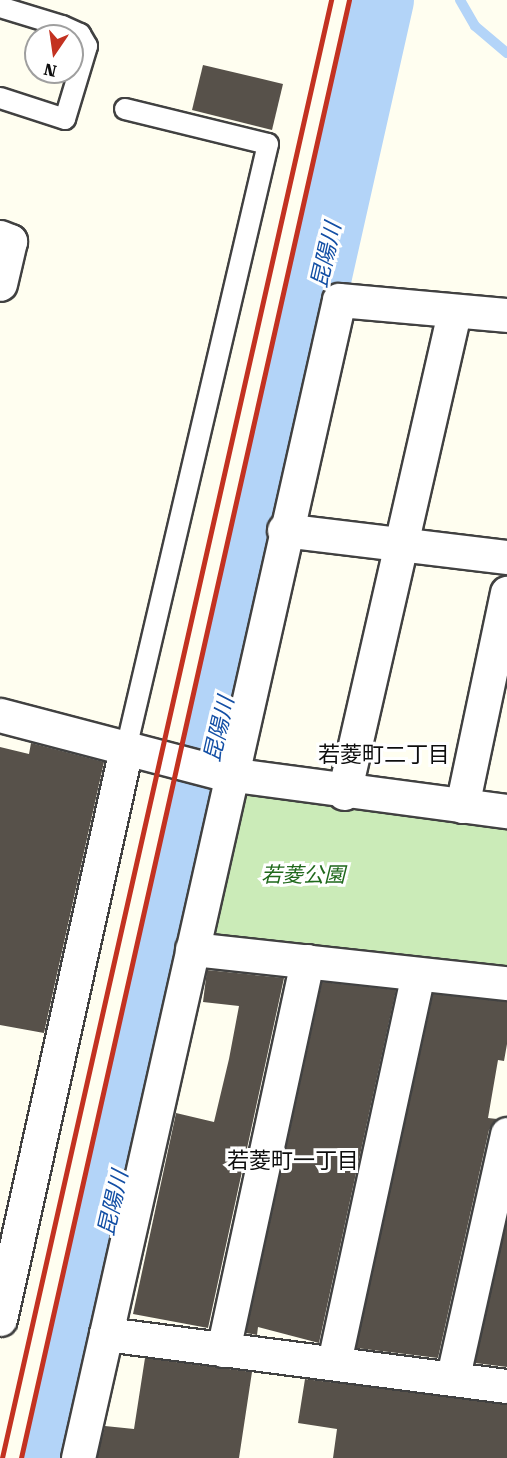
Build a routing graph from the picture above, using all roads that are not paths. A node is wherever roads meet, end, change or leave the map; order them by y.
1 (0, 7) edge
2 (0, 98) edge
3 (125, 109) dead end
4 (0, 237) edge
5 (0, 284) edge
6 (454, 311) junction
7 (507, 315) edge
8 (284, 530) junction
9 (401, 543) junction
10 (507, 557) edge
11 (507, 593) edge
12 (0, 715) edge
13 (126, 748) junction
14 (216, 771) junction
15 (344, 793) junction
16 (462, 806) junction
17 (507, 812) edge
18 (192, 949) junction
19 (307, 961) junction
20 (418, 975) junction
21 (507, 983) edge
22 (507, 1134) edge
23 (0, 1318) edge
24 (106, 1334) junction
25 (223, 1350) junction
26 (334, 1362) junction
27 (453, 1376) junction
28 (507, 1386) edge
29 (78, 1458) edge

1 - 2 lane
3 - 13 lane
4 - 5 street
6 - 7 street
6 - 8 street
6 - 9 street
8 - 9 street
8 - 14 street
9 - 10 street
9 - 15 street
11 - 16 street
12 - 13 street
13 - 14 street
13 - 23 street
14 - 15 street
14 - 18 street
15 - 16 street
16 - 17 street
18 - 19 street
18 - 24 street
19 - 20 street
19 - 25 street
20 - 21 street
20 - 26 street
22 - 27 street
24 - 25 street
24 - 29 street
25 - 26 street
26 - 27 street
27 - 28 street

